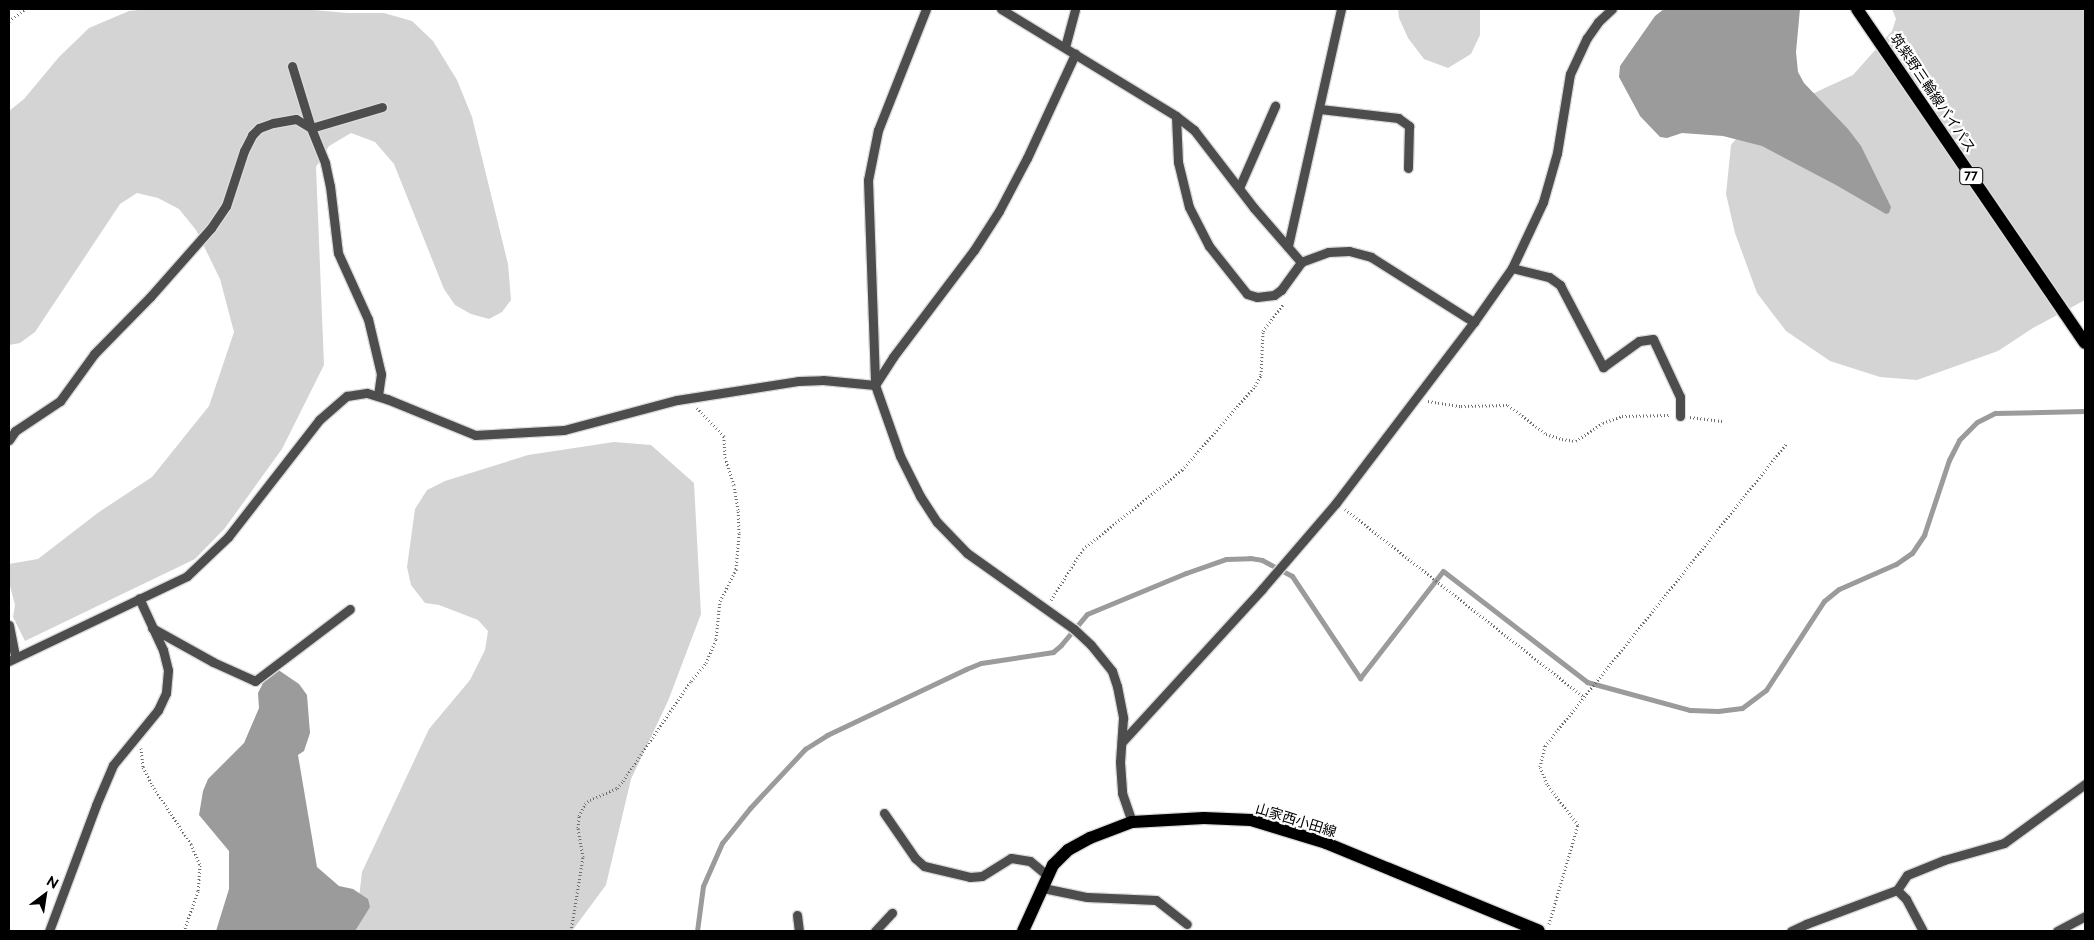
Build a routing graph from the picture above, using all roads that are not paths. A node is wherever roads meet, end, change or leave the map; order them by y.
1 (926, 9) edge
2 (1001, 9) edge
3 (1076, 9) edge
4 (1342, 9) edge
5 (1612, 9) edge
6 (1857, 9) edge
7 (1065, 47) junction
8 (1075, 54) junction
9 (292, 66) dead end
10 (1275, 106) dead end
11 (382, 107) dead end
12 (1320, 108) junction
13 (1176, 116) junction
14 (312, 128) junction
15 (1408, 168) dead end
16 (1239, 188) junction
17 (1288, 246) junction
18 (1301, 262) junction
19 (1512, 268) junction
20 (1474, 322) junction
21 (2085, 343) edge
22 (875, 385) junction
23 (378, 396) junction
24 (1680, 416) road end
25 (9, 440) edge
26 (139, 598) junction
27 (350, 609) dead end
28 (9, 626) edge
29 (152, 628) junction
30 (12, 659) edge
31 (1122, 742) junction
32 (2085, 784) edge
33 (884, 813) dead end
34 (1132, 822) junction
35 (1045, 882) junction
36 (1897, 890) junction
37 (892, 913) dead end
38 (797, 915) dead end
39 (2085, 916) edge
40 (1187, 924) dead end
41 (49, 931) edge
42 (799, 931) edge
43 (875, 931) edge
44 (1023, 931) edge
45 (1539, 931) edge
46 (1791, 931) edge
47 (1922, 931) edge
48 (2057, 931) edge

1 - 22 street
2 - 7 street
3 - 7 street
4 - 12 street
5 - 19 street
6 - 21 main road, 筑紫野三輪線バイパス / 77
7 - 8 street
8 - 13 street
8 - 22 street
9 - 14 street
10 - 16 street
11 - 14 street
12 - 15 street
12 - 17 street
13 - 16 street
13 - 18 street
14 - 23 street
14 - 25 street
16 - 17 street
17 - 18 street
18 - 20 street
19 - 20 street
19 - 24 street
20 - 31 street
22 - 23 street
22 - 31 street
23 - 26 street
26 - 29 street
26 - 30 street
27 - 29 street
28 - 30 street
29 - 41 street
31 - 34 street
32 - 36 street
33 - 35 street
34 - 35 main road, 山家西小田線
34 - 45 main road, 山家西小田線
35 - 40 street
35 - 44 main road, 山家西小田線
36 - 46 street
36 - 47 street
37 - 43 street
38 - 42 street
39 - 48 street

